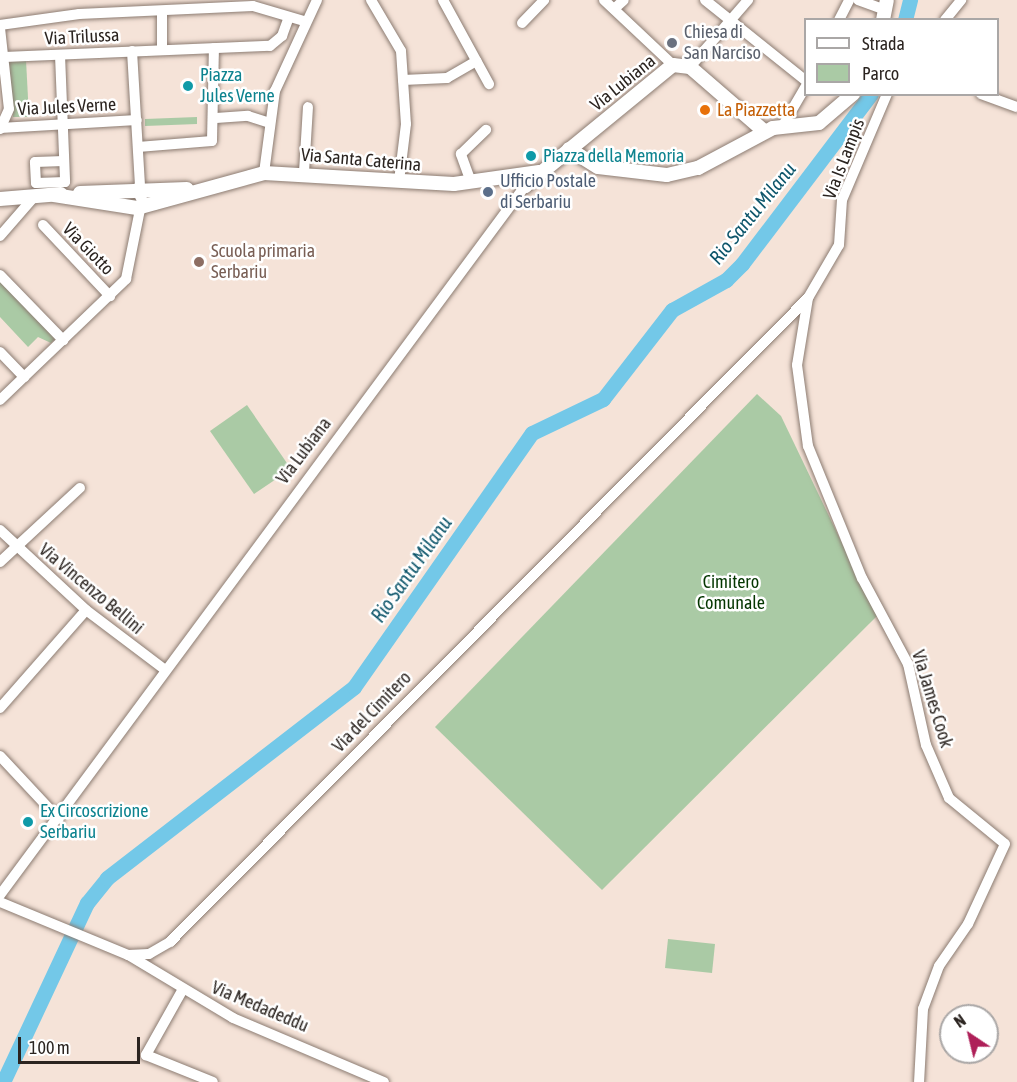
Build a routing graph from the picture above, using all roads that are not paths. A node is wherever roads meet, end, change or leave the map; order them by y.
1 (317, 0) edge
2 (371, 0) edge
3 (443, 0) edge
4 (544, 0) edge
5 (604, 0) edge
6 (624, 0) edge
7 (705, 0) edge
8 (748, 0) edge
9 (849, 0) edge
10 (858, 0) edge
11 (961, 0) edge
12 (145, 6) edge
13 (614, 9) junction
14 (885, 10) edge
15 (162, 11) junction
16 (289, 17) junction
17 (840, 18) edge
18 (947, 18) edge
19 (304, 21) junction
20 (522, 23) dead end
21 (729, 23) junction
22 (0, 26) edge
23 (214, 48) junction
24 (162, 50) junction
25 (132, 51) junction
26 (60, 55) junction
27 (476, 61) junction
28 (3, 63) edge
29 (673, 65) junction
30 (690, 67) junction
31 (804, 79) edge
32 (403, 80) junction
33 (489, 84) dead end
34 (804, 89) edge
35 (852, 96) edge
36 (886, 96) edge
37 (987, 96) edge
38 (308, 106) dead end
39 (1017, 107) edge
40 (216, 118) junction
41 (137, 120) junction
42 (270, 123) junction
43 (62, 124) junction
44 (782, 127) junction
45 (0, 128) edge
46 (486, 130) dead end
47 (764, 131) junction
48 (138, 147) junction
49 (569, 150) junction
50 (64, 161) dead end
51 (304, 172) junction
52 (539, 172) junction
53 (264, 173) junction
54 (514, 176) junction
55 (399, 181) junction
56 (471, 182) junction
57 (138, 186) junction
58 (525, 186) junction
59 (207, 188) junction
60 (54, 195) junction
61 (34, 197) junction
62 (0, 199) edge
63 (137, 208) junction
64 (43, 225) dead end
65 (0, 236) edge
66 (0, 275) edge
67 (110, 296) junction
68 (808, 298) junction
69 (63, 340) junction
70 (0, 351) edge
71 (728, 374) joint
72 (24, 376) junction
73 (0, 400) edge
74 (80, 488) dead end
75 (0, 530) edge
76 (16, 547) junction
77 (0, 562) edge
78 (86, 610) junction
79 (164, 669) junction
80 (0, 708) edge
81 (0, 756) edge
82 (59, 819) junction
83 (0, 895) edge
84 (0, 902) edge
85 (128, 955) junction
86 (183, 989) junction
87 (361, 1077) edge
88 (213, 1082) edge
89 (384, 1082) edge
90 (919, 1082) edge

1 - 19 street
2 - 32 street
3 - 27 street
4 - 20 street
5 - 13 street
6 - 13 street
7 - 21 street
8 - 21 street
9 - 17 street
10 - 14 street
11 - 18 street
12 - 15 street
12 - 22 street
13 - 29 street
15 - 16 street
15 - 24 street
16 - 19 street
16 - 23 street, Via Trilussa
19 - 42 street
21 - 30 street
21 - 31 street
22 - 28 street
23 - 24 street, Via Trilussa
23 - 40 street
24 - 25 street, Via Trilussa
25 - 26 street, Via Trilussa
25 - 41 street
26 - 28 street, Via Trilussa
26 - 43 street
27 - 32 street
27 - 33 street
28 - 45 street
29 - 30 main road
29 - 49 main road, Via Lubiana
30 - 47 main road
32 - 55 street
34 - 44 street
35 - 44 main road
36 - 68 street, Via Is Lampis
37 - 39 street
38 - 51 street
40 - 42 street
40 - 48 street
41 - 43 street, Via Jules Verne
41 - 48 street
42 - 53 street
43 - 45 street, Via Jules Verne
43 - 50 street
44 - 47 main road
46 - 56 street
47 - 49 main road
48 - 57 street
49 - 52 main road, Via Lubiana
51 - 53 main road, Via Santa Caterina
51 - 55 main road, Via Santa Caterina
52 - 54 main road, Via Santa Caterina
52 - 58 main road, Via Lubiana
53 - 59 main road, Via Santa Caterina
54 - 56 main road, Via Santa Caterina
54 - 58 main road
55 - 56 main road, Via Santa Caterina
57 - 59 main road, Via Santa Caterina
57 - 60 main road, Via Santa Caterina
57 - 63 street
58 - 79 street, Via Lubiana
59 - 63 main road, Via Santa Caterina
60 - 61 main road, Via Santa Caterina
60 - 63 main road, Via Santa Caterina
61 - 62 main road, Via Santa Caterina
61 - 65 street
63 - 67 street
64 - 67 street, Via Giotto
66 - 69 street
67 - 69 street
68 - 71 street, Via Is Lampis
68 - 90 street, Via James Cook
69 - 72 street
70 - 72 street
71 - 85 street, Via del Cimitero
72 - 73 street
74 - 76 street
75 - 76 street, Via Vincenzo Bellini
76 - 77 street
76 - 78 street, Via Vincenzo Bellini
78 - 79 street, Via Vincenzo Bellini
78 - 80 street
79 - 82 street, Via Lubiana
81 - 82 street
82 - 83 street, Via Lubiana
84 - 85 street
85 - 86 street, Via Medadeddu
86 - 87 street, Via Medadeddu
86 - 88 street
87 - 89 street, Via Medadeddu

